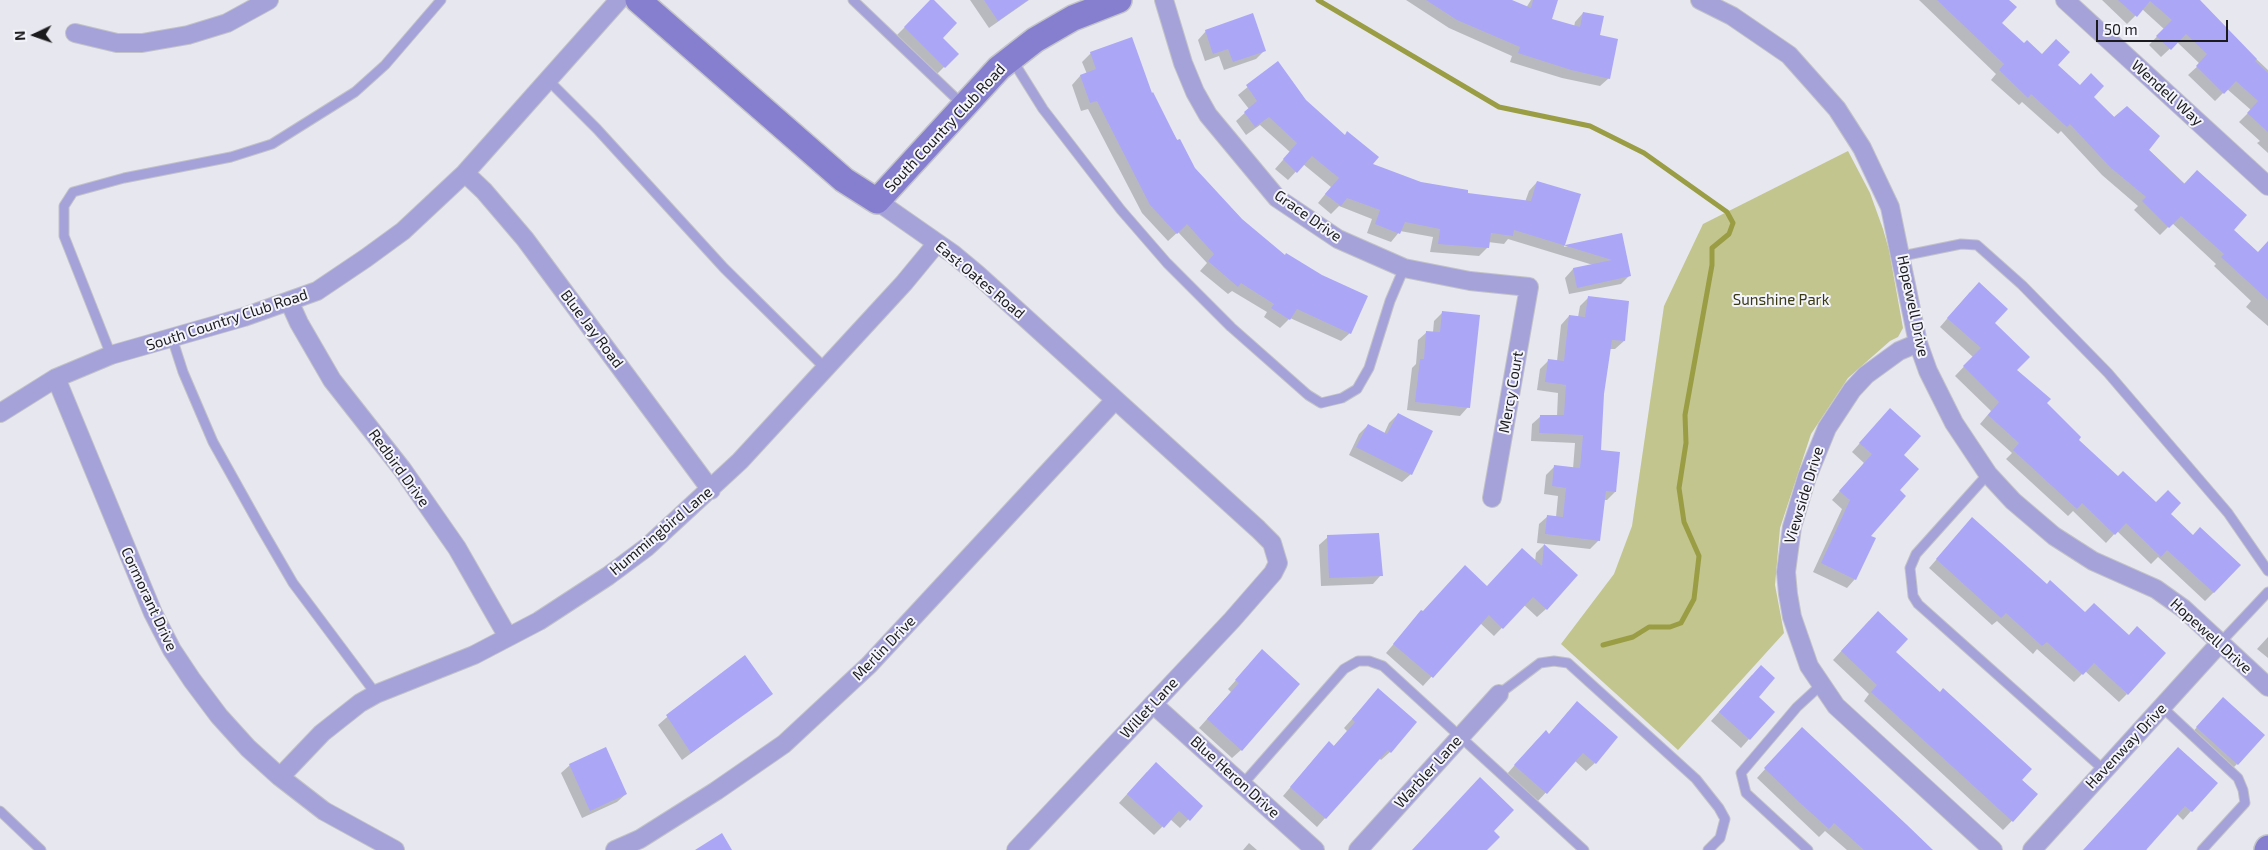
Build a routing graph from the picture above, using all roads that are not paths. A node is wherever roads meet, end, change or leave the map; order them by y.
1 (268, 0) edge
2 (441, 0) edge
3 (619, 0) edge
4 (638, 0) edge
5 (853, 0) edge
6 (1119, 0) edge
7 (1164, 0) edge
8 (1700, 0) edge
9 (2065, 0) edge
10 (74, 33) dead end
11 (1011, 58) junction
12 (549, 80) junction
13 (964, 106) junction
14 (465, 173) junction
15 (2268, 186) edge
16 (877, 201) junction
17 (937, 243) junction
18 (1902, 256) junction
19 (1404, 268) junction
20 (1529, 287) joint
21 (289, 301) junction
22 (172, 338) junction
23 (1918, 343) junction
24 (110, 355) junction
25 (824, 367) junction
26 (56, 378) junction
27 (1114, 401) junction
28 (0, 412) edge
29 (1988, 474) junction
30 (711, 490) junction
31 (1492, 498) dead end
32 (1278, 562) joint
33 (2268, 571) edge
34 (2268, 592) edge
35 (508, 637) junction
36 (2220, 643) junction
37 (1821, 685) junction
38 (2268, 687) edge
39 (376, 694) junction
40 (1499, 694) joint
41 (1153, 704) junction
42 (2162, 707) junction
43 (1460, 737) junction
44 (2104, 770) junction
45 (280, 777) junction
46 (1242, 785) junction
47 (0, 812) edge
48 (41, 850) edge
49 (395, 850) edge
50 (616, 850) edge
51 (1016, 850) edge
52 (1316, 850) edge
53 (1358, 850) edge
54 (1584, 850) edge
55 (1708, 850) edge
56 (1808, 850) edge
57 (1993, 850) edge
58 (2032, 850) edge
59 (2202, 850) edge

1 - 10 street
2 - 24 lane
3 - 12 street, South Country Club Road
4 - 16 street, East Oates Road
5 - 13 lane
6 - 11 street, South Country Club Road
7 - 19 street, Grace Drive
8 - 18 street, Hopewell Drive
9 - 15 street, Wendell Way
11 - 13 street, South Country Club Road
11 - 19 lane
12 - 14 street, South Country Club Road
12 - 25 lane
13 - 16 street, South Country Club Road
14 - 21 street, South Country Club Road
14 - 30 street, Blue Jay Road
16 - 17 street, East Oates Road
17 - 25 street, Hummingbird Lane
17 - 27 street, East Oates Road
18 - 23 street, Hopewell Drive
18 - 33 lane
19 - 20 street, Grace Drive
20 - 31 street, Mercy Court
21 - 22 street, South Country Club Road
21 - 35 street, Redbird Drive
22 - 24 street, South Country Club Road
22 - 39 lane
23 - 29 street, Hopewell Drive
23 - 37 street, Viewside Drive
24 - 26 street, South Country Club Road
25 - 30 street, Hummingbird Lane
26 - 28 street, South Country Club Road
26 - 45 street, Cormorant Drive
27 - 32 street, East Oates Road
27 - 50 street, Merlin Drive
29 - 36 street, Hopewell Drive
29 - 44 lane
30 - 35 street, Hummingbird Lane
32 - 41 street, Willet Lane
34 - 36 lane
35 - 39 street, Hummingbird Lane
36 - 38 street, Hopewell Drive
36 - 42 street, Havenway Drive
37 - 56 lane
37 - 57 street, Viewside Drive
39 - 45 street, Hummingbird Lane
40 - 43 street, Warbler Lane
40 - 55 lane
41 - 46 street, Blue Heron Drive
41 - 51 street, Willet Lane
42 - 44 street, Havenway Drive
42 - 59 lane
43 - 46 lane
43 - 53 street, Warbler Lane
43 - 54 lane
44 - 58 street, Havenway Drive
45 - 49 street, Cormorant Drive
46 - 52 street, Blue Heron Drive
47 - 48 lane

